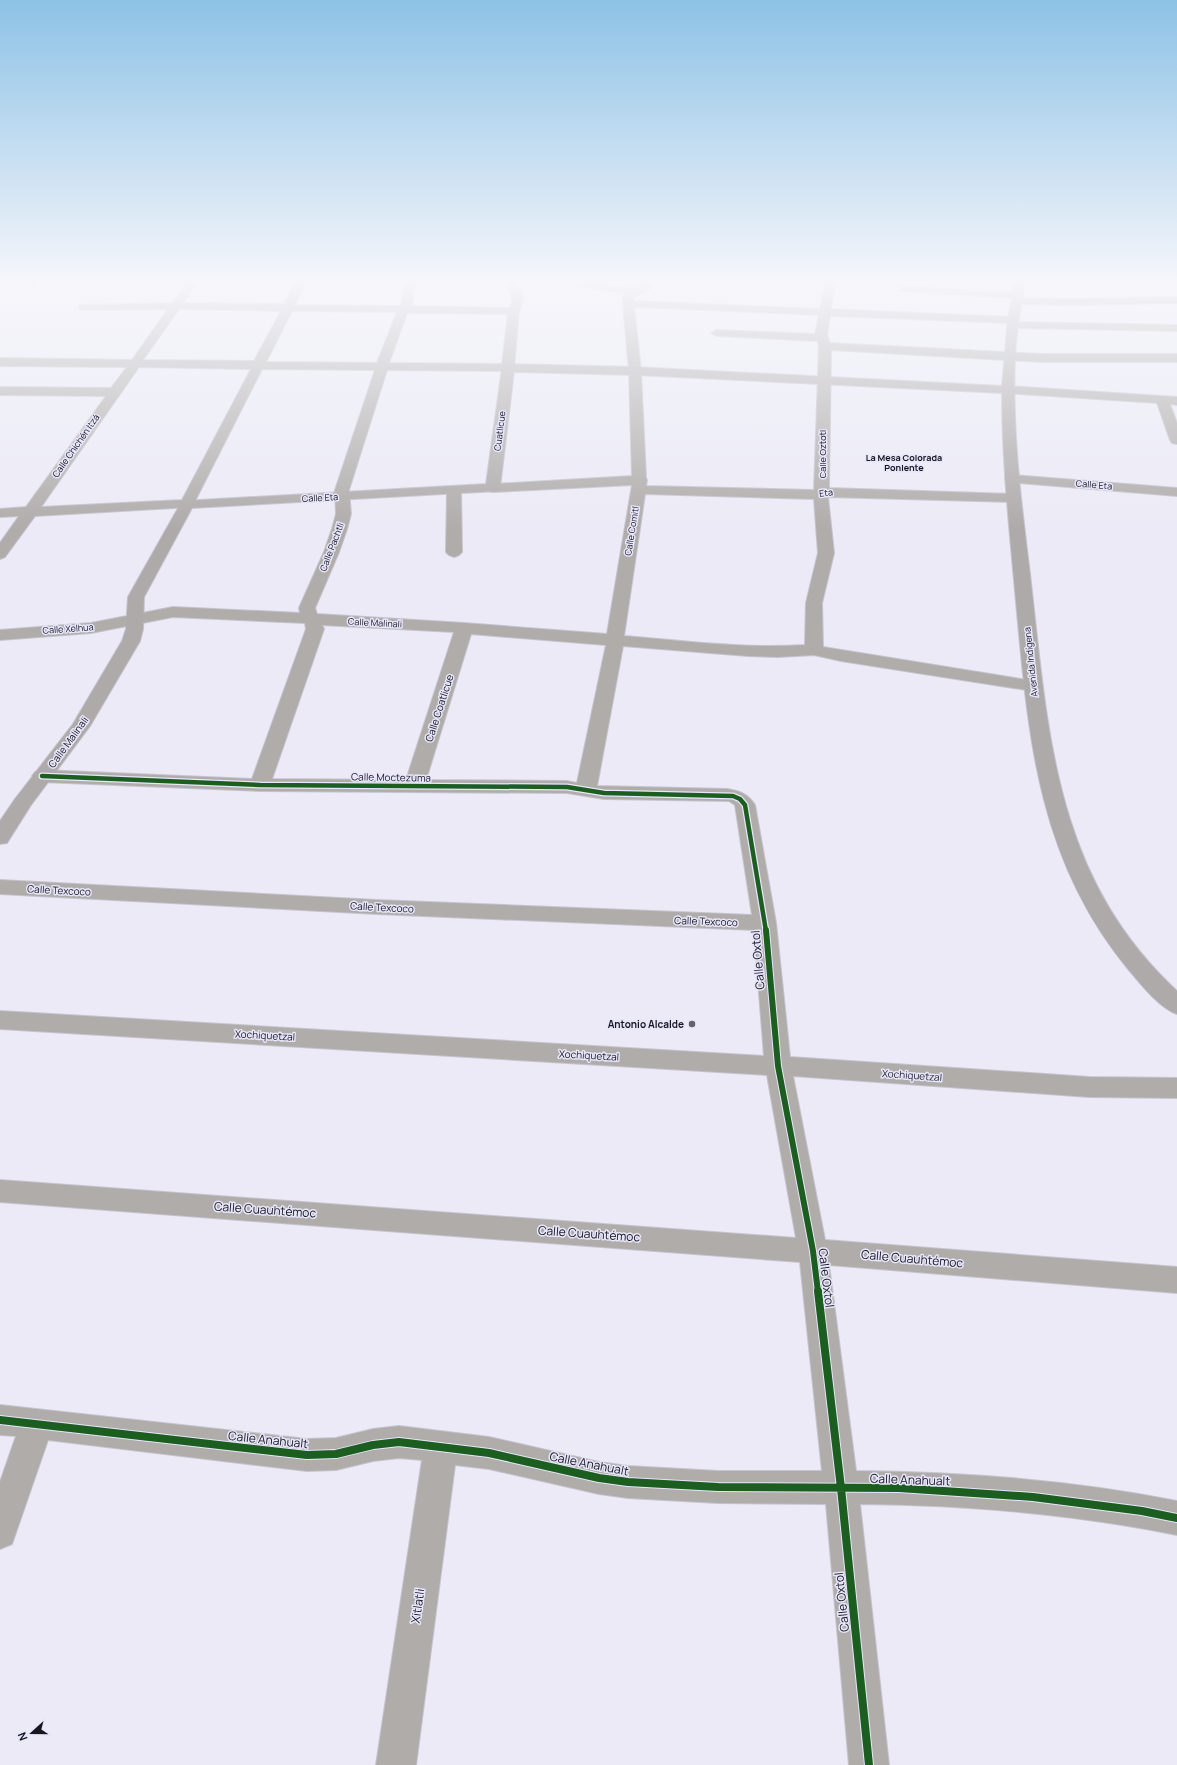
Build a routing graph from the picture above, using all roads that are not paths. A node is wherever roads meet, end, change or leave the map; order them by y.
1 (133, 364) edge
2 (259, 364) edge
3 (282, 364) edge
4 (508, 364) edge
5 (636, 364) edge
6 (823, 364) edge
7 (1008, 364) edge
8 (382, 366) junction
9 (508, 368) junction
10 (635, 371) junction
11 (823, 381) junction
12 (1008, 390) junction
13 (0, 391) edge
14 (114, 392) junction
15 (1162, 400) junction
16 (1177, 401) edge
17 (1177, 440) edge
18 (1012, 479) junction
19 (639, 485) junction
20 (493, 488) junction
21 (454, 490) junction
22 (1177, 492) edge
23 (822, 494) junction
24 (343, 497) junction
25 (1014, 498) junction
26 (187, 504) junction
27 (29, 512) junction
28 (0, 513) edge
29 (454, 552) dead end
30 (0, 554) edge
31 (136, 619) junction
32 (311, 619) junction
33 (464, 628) junction
34 (0, 635) edge
35 (615, 641) junction
36 (814, 650) junction
37 (1033, 686) junction
38 (42, 776) junction
39 (260, 785) junction
40 (414, 787) junction
41 (586, 790) junction
42 (739, 798) joint
43 (0, 838) edge
44 (0, 887) edge
45 (765, 923) junction
46 (1177, 1005) edge
47 (0, 1020) edge
48 (778, 1066) junction
49 (1177, 1088) edge
50 (0, 1191) edge
51 (813, 1251) junction
52 (1177, 1280) edge
53 (0, 1420) edge
54 (37, 1423) junction
55 (441, 1446) junction
56 (841, 1488) junction
57 (1177, 1518) edge
58 (0, 1532) edge
59 (396, 1765) edge
60 (869, 1765) edge

1 - 14 street, Calle Chichén Itzá
2 - 26 street, Calle Malinali
3 - 8 street
4 - 9 street, Cuatlicue
5 - 10 street, Calle Comitl
6 - 11 street, Calle Oztotl
7 - 12 street, Avenida Indígena
8 - 9 street
8 - 24 street, Calle Pachtli
9 - 10 street
9 - 20 street, Cuatlicue
10 - 11 street
10 - 19 street, Calle Comitl
11 - 12 street
11 - 23 street, Calle Oztotl
12 - 15 street
12 - 18 street, Avenida Indígena
13 - 14 street
14 - 27 street, Calle Chichén Itzá
15 - 16 street
15 - 17 street
18 - 22 street, Calle Eta
18 - 25 street, Avenida Indígena
19 - 20 street, Calle Eta
19 - 23 street, Eta
19 - 35 street, Calle Comitl
20 - 21 street, Calle Eta
21 - 24 street, Calle Eta
21 - 29 street
23 - 25 street, Eta
23 - 36 street, Calle Oztotl
24 - 26 street, Calle Eta
24 - 32 street, Calle Pachtli
25 - 37 street, Avenida Indígena
26 - 27 street, Calle Eta
26 - 31 street, Calle Malinali
27 - 28 street, Calle Eta
27 - 30 street, Calle Chichén Itzá
31 - 32 street, Calle Malinali
31 - 34 street, Calle Xelhua
31 - 38 street, Calle Malinali
32 - 33 street, Calle Malinali
32 - 39 street, Calle Pachtli
33 - 35 street, Calle Malinali
33 - 40 street, Calle Coatlicue
35 - 36 street, Calle Malinali
35 - 41 street, Calle Comitl
36 - 37 street, Calle Malinali
37 - 46 street, Avenida Indígena
38 - 39 street, Calle Moctezuma
38 - 43 street, Calle Malinali
39 - 40 street, Calle Moctezuma
40 - 41 street, Calle Moctezuma
41 - 42 street, Calle Moctezuma
42 - 45 street, Calle Oxtol
44 - 45 street, Calle Texcoco
45 - 48 street, Calle Oxtol
47 - 48 street, Xochiquetzal
48 - 49 street, Xochiquetzal
48 - 51 street, Calle Oxtol
50 - 51 street, Calle Cuauhtémoc
51 - 52 street, Calle Cuauhtémoc
51 - 56 street, Calle Oxtol
53 - 54 street, Calle Anahualt
54 - 55 street, Calle Anahualt
54 - 58 street
55 - 56 street, Calle Anahualt
55 - 59 street, Xitlatli
56 - 57 street, Calle Anahualt
56 - 60 street, Calle Oxtol

